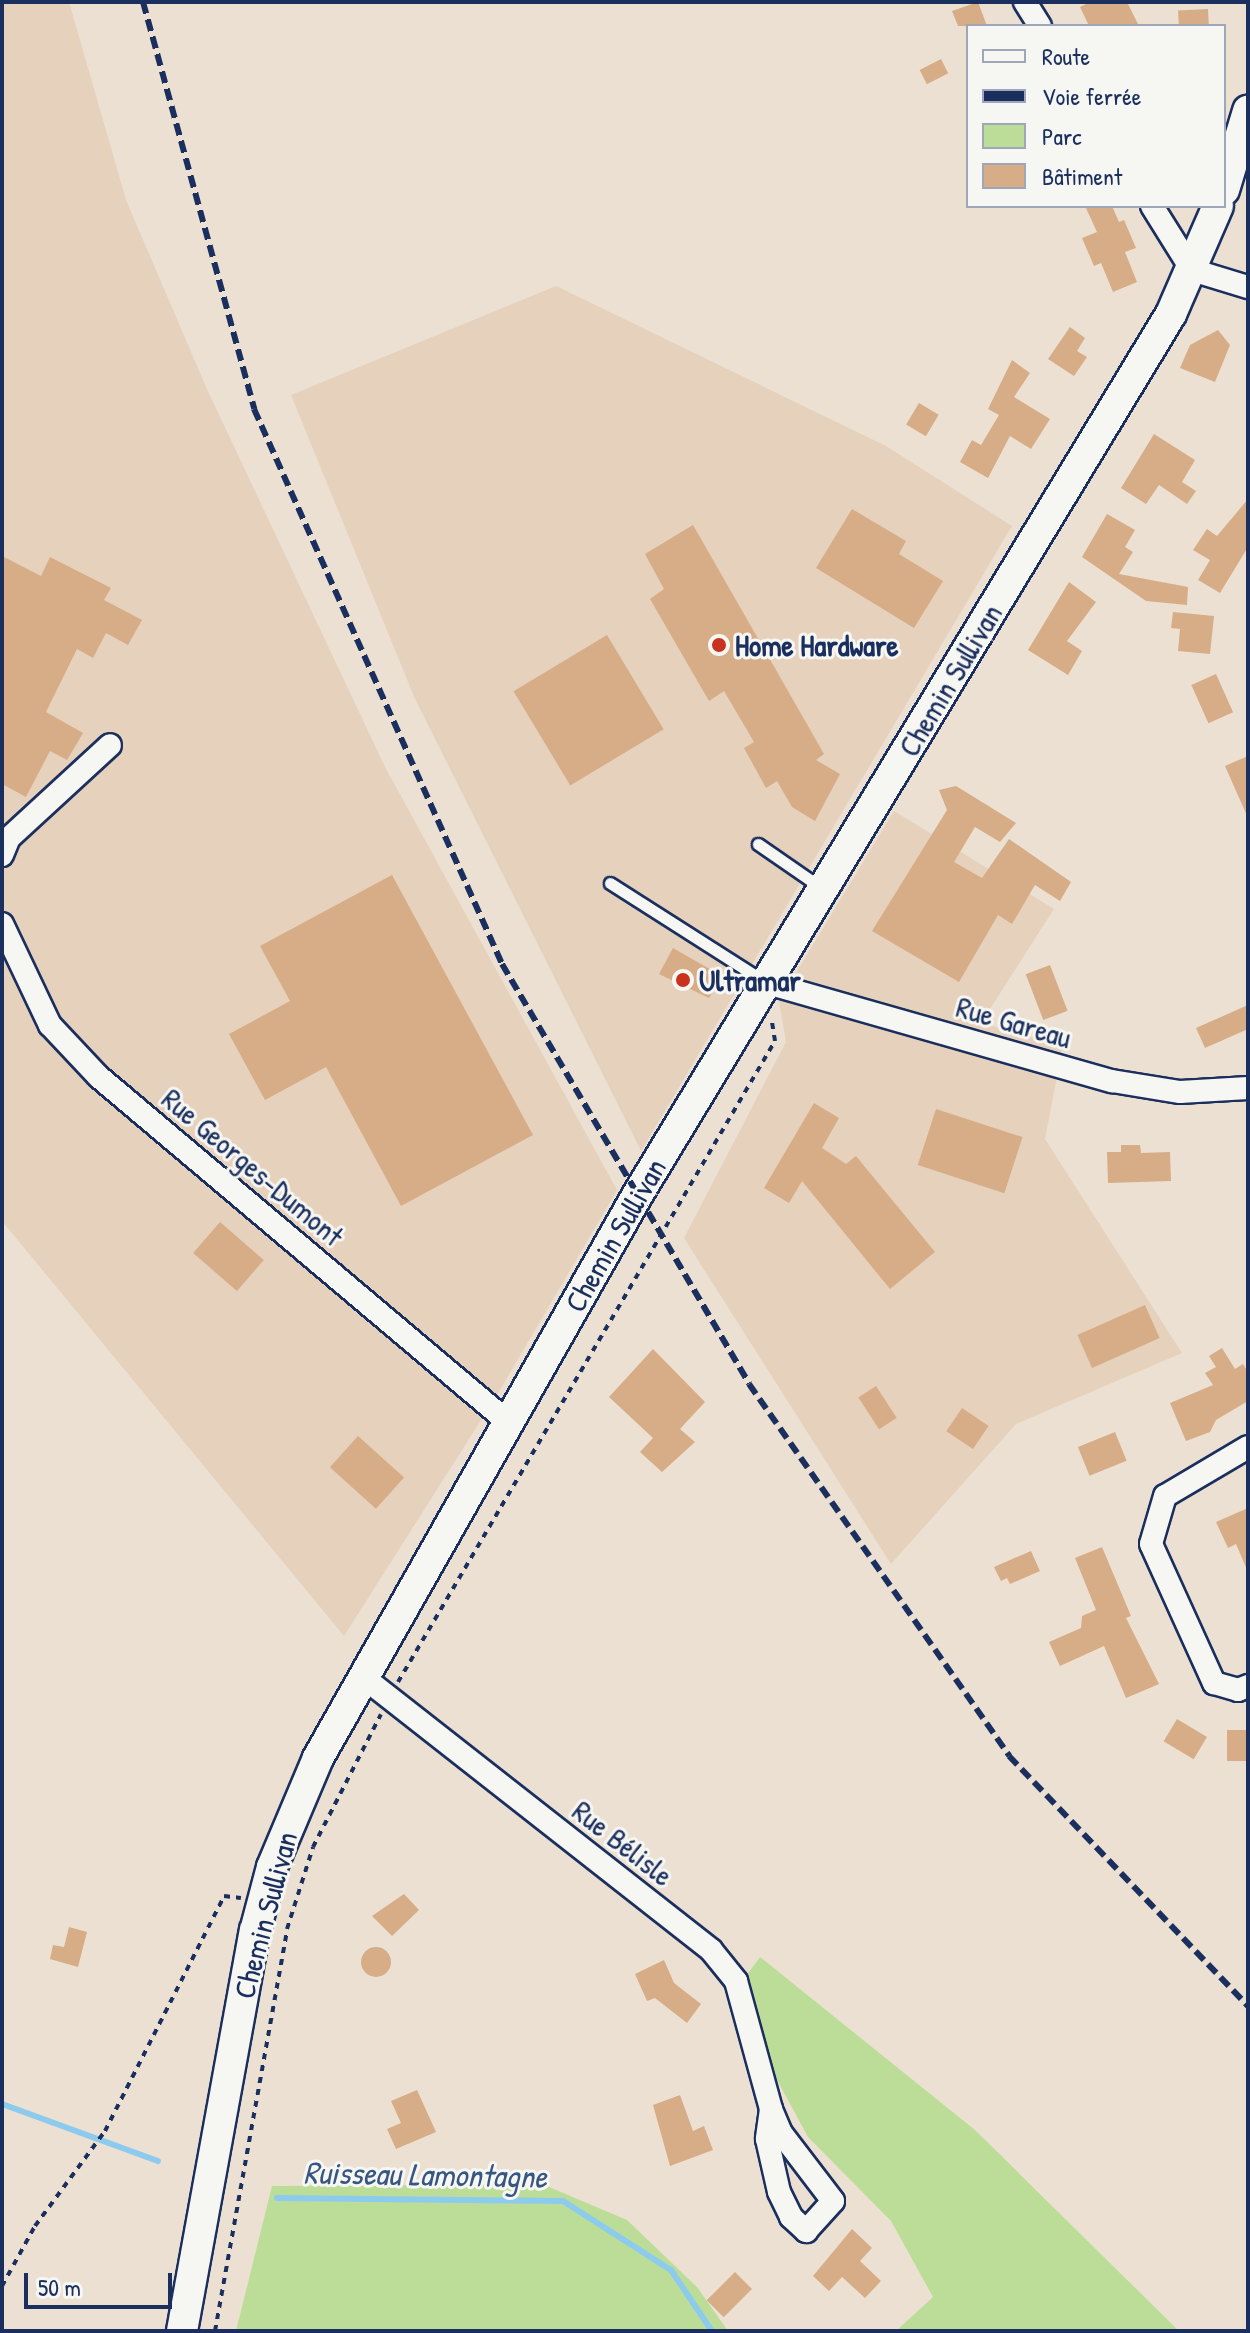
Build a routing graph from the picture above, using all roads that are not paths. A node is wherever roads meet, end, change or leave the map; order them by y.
1 (1025, 2) edge
2 (1039, 24) edge
3 (1248, 111) edge
4 (1226, 183) edge
5 (1153, 208) edge
6 (1217, 208) edge
7 (1192, 270) junction
8 (1248, 287) edge
9 (110, 745) dead end
10 (758, 844) dead end
11 (2, 855) edge
12 (610, 883) dead end
13 (824, 890) junction
14 (2, 924) edge
15 (767, 983) junction
16 (1248, 1088) edge
17 (508, 1422) junction
18 (1248, 1447) edge
19 (363, 1677) junction
20 (1248, 1686) edge
21 (771, 2109) junction
22 (182, 2331) edge

1 - 2 street
3 - 4 main road
5 - 7 street
6 - 7 main road, Chemin Sullivan
7 - 8 street
7 - 13 main road, Chemin Sullivan
9 - 11 street
10 - 13 lane
12 - 15 lane
13 - 15 main road, Chemin Sullivan
14 - 17 street, Rue Georges-Dumont
15 - 16 street, Rue Gareau
15 - 17 main road, Chemin Sullivan
17 - 19 main road, Chemin Sullivan
18 - 20 street
19 - 21 street, Rue Bélisle
19 - 22 main road, Chemin Sullivan
21 - 21 street, Rue Bélisle

